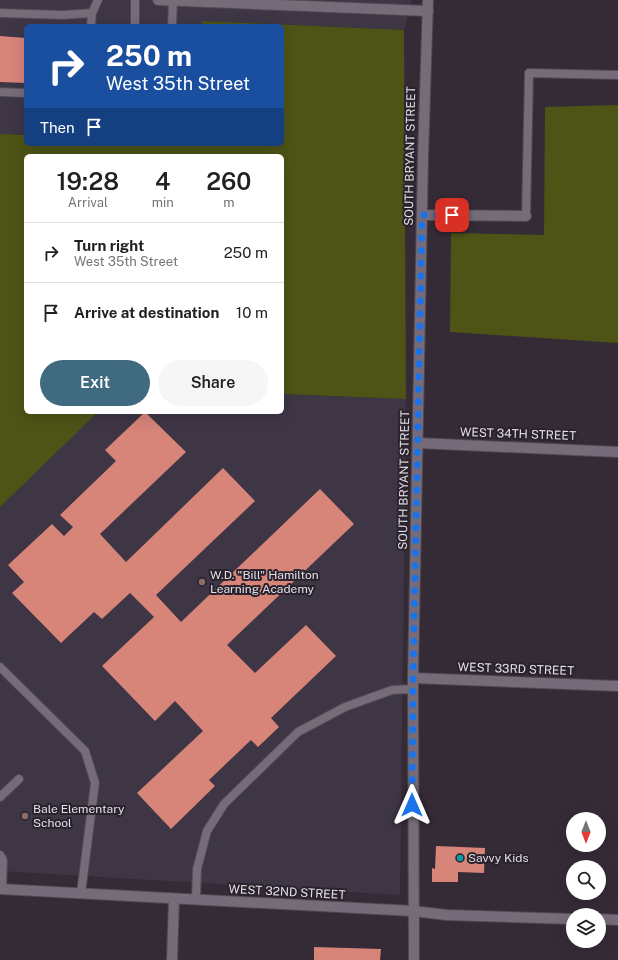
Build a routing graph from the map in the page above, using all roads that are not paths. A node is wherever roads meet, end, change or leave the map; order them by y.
1 (98, 0) edge
2 (135, 0) edge
3 (158, 0) edge
4 (428, 0) edge
5 (173, 1) edge
6 (428, 11) junction
7 (0, 13) edge
8 (92, 13) junction
9 (91, 24) edge
10 (135, 24) edge
11 (172, 24) edge
12 (618, 75) edge
13 (0, 92) edge
14 (24, 93) edge
15 (422, 215) junction
16 (526, 216) joint
17 (418, 443) junction
18 (618, 452) edge
19 (0, 667) edge
20 (413, 678) junction
21 (618, 686) edge
22 (413, 689) junction
23 (19, 779) dead end
24 (0, 797) edge
25 (0, 855) edge
26 (1, 889) edge
27 (81, 893) junction
28 (174, 899) junction
29 (196, 899) junction
30 (414, 911) junction
31 (566, 919) edge
32 (606, 919) edge
33 (618, 920) edge
34 (172, 960) edge
35 (414, 960) edge

1 - 8 lane
2 - 10 lane
3 - 5 street
4 - 6 street, SOUTH BRYANT STREET
5 - 6 street
5 - 11 lane
6 - 15 street, SOUTH BRYANT STREET
7 - 8 lane
8 - 9 lane
12 - 16 lane
13 - 14 lane
15 - 16 street
15 - 17 street, SOUTH BRYANT STREET
17 - 18 street, WEST 34TH STREET
17 - 20 street, SOUTH BRYANT STREET
19 - 27 lane
20 - 21 street, WEST 33RD STREET
20 - 22 street, SOUTH BRYANT STREET
22 - 29 lane
22 - 30 street, SOUTH BRYANT STREET
23 - 24 lane
25 - 26 lane
26 - 27 street, WEST 32ND STREET
27 - 28 street, WEST 32ND STREET
28 - 29 street, WEST 32ND STREET
28 - 34 street
29 - 30 street, WEST 32ND STREET
30 - 31 street, WEST 32ND STREET
30 - 35 street, SOUTH BRYANT STREET
32 - 33 street

